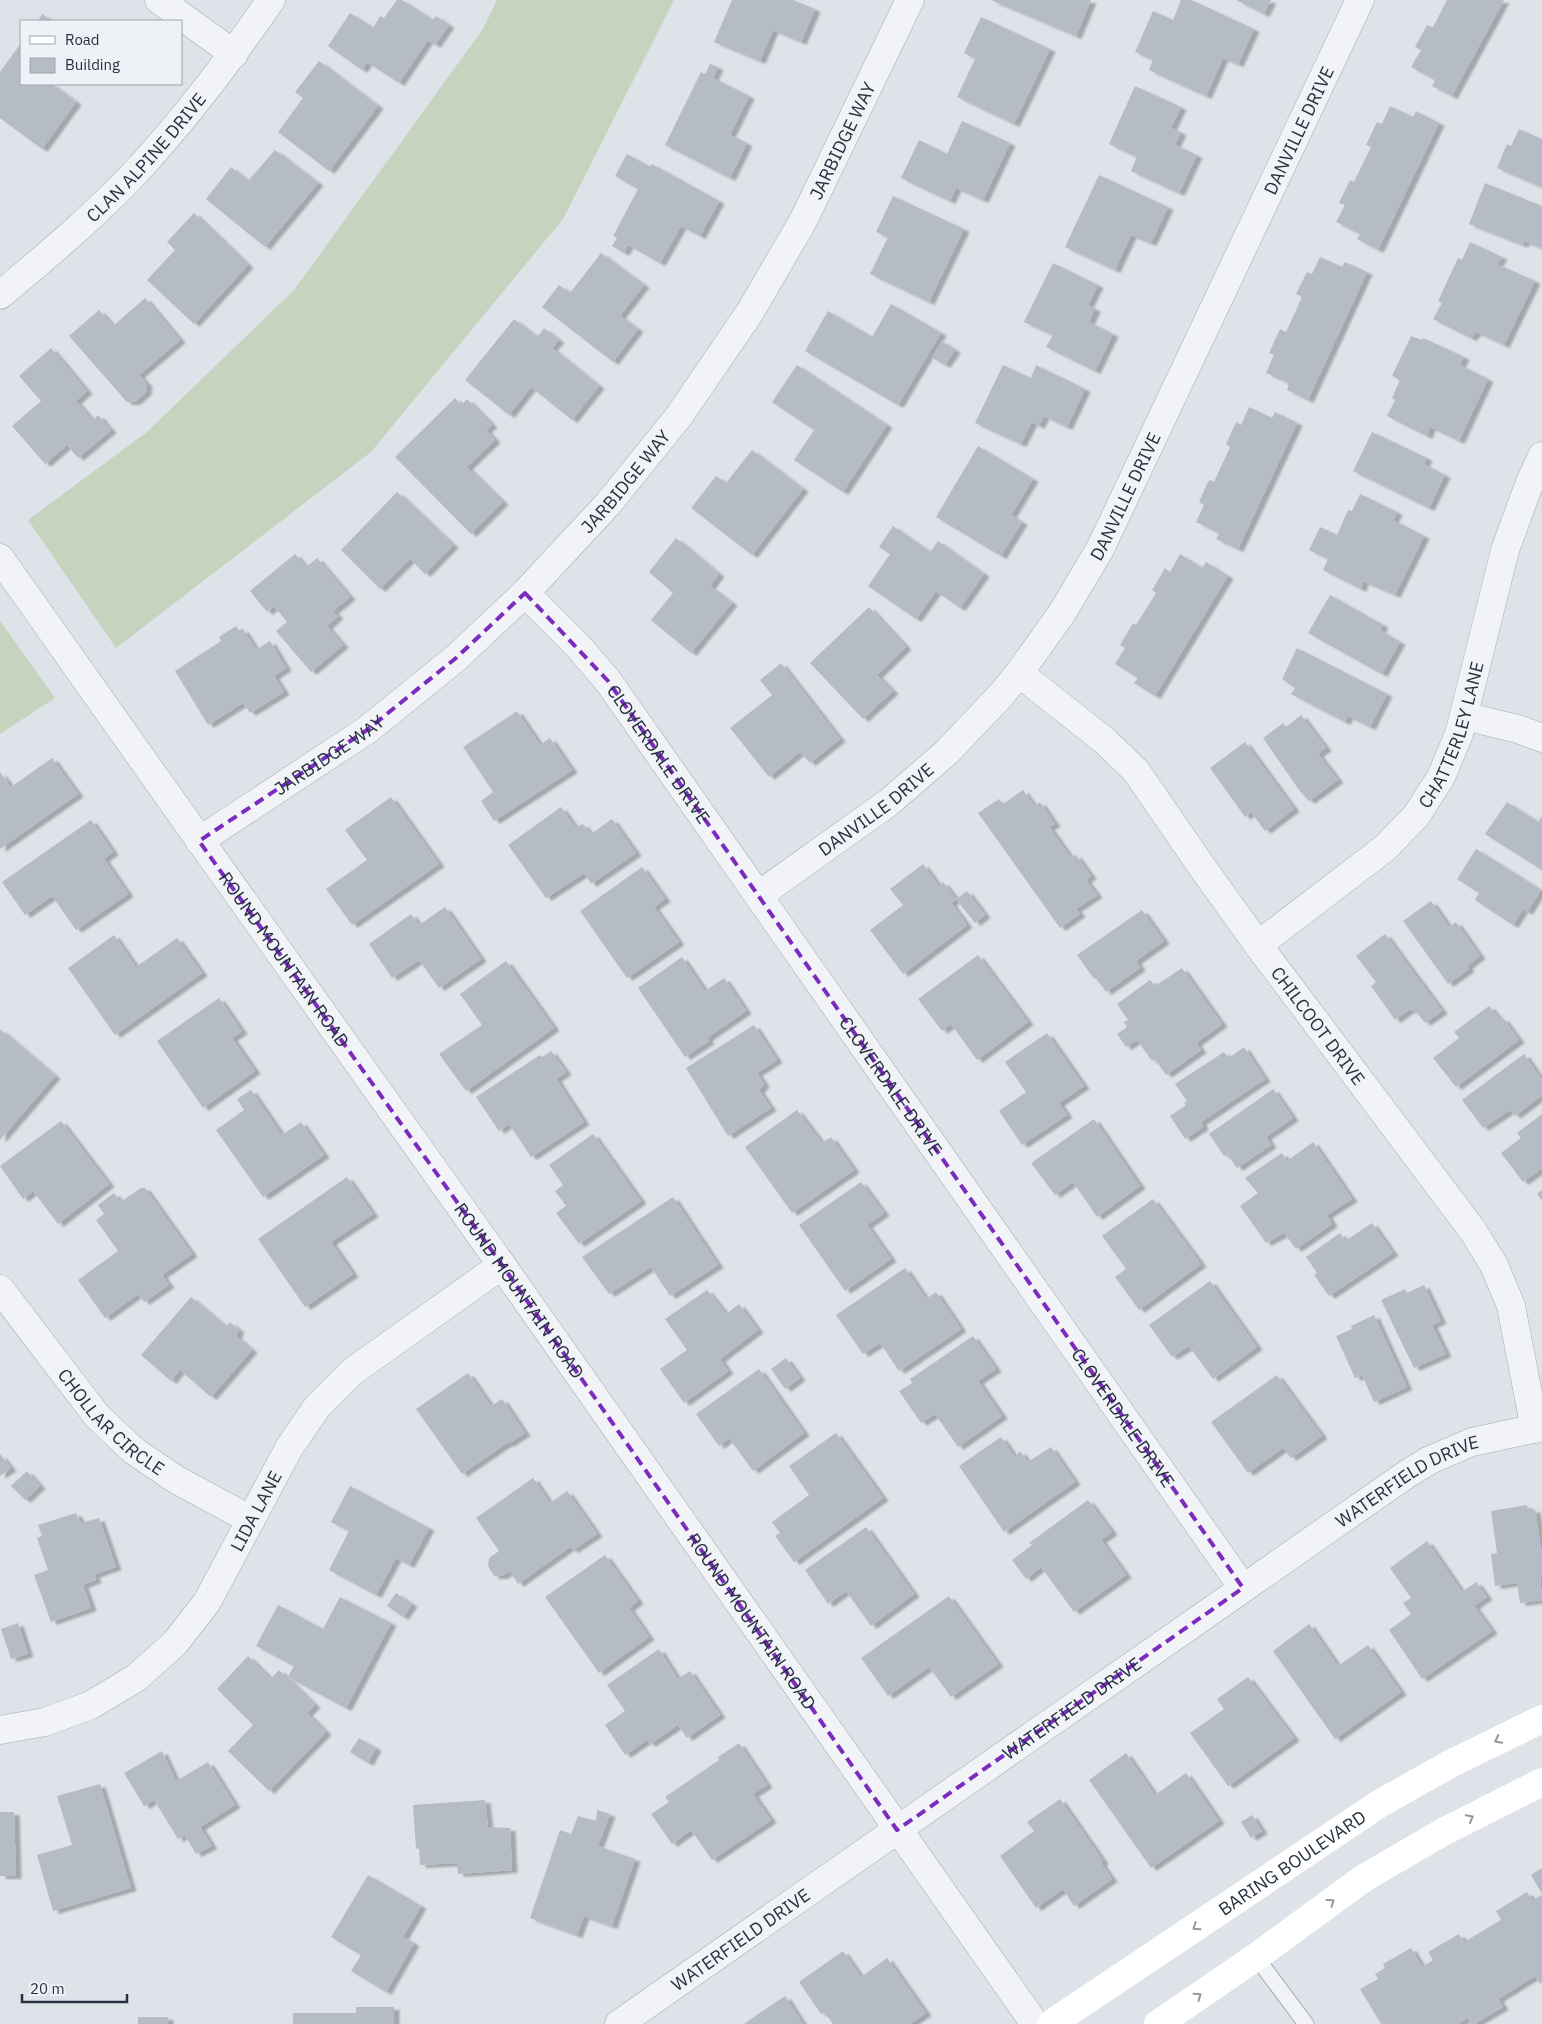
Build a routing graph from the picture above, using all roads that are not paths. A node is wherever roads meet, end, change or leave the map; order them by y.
1 (159, 0) edge
2 (271, 0) edge
3 (910, 0) edge
4 (1360, 0) edge
5 (234, 54) junction
6 (0, 296) edge
7 (1542, 456) edge
8 (0, 558) edge
9 (525, 593) junction
10 (1019, 673) junction
11 (1464, 716) junction
12 (1542, 738) edge
13 (199, 841) junction
14 (759, 895) junction
15 (1258, 945) junction
16 (502, 1265) junction
17 (0, 1290) edge
18 (1538, 1428) edge
19 (251, 1520) junction
20 (1243, 1588) junction
21 (1542, 1719) edge
22 (0, 1730) edge
23 (1542, 1782) edge
24 (898, 1830) junction
25 (1256, 1957) junction
26 (619, 2024) edge
27 (1035, 2024) edge
28 (1051, 2024) edge
29 (1158, 2024) edge
30 (1306, 2024) edge

1 - 5 street
2 - 5 street, CLAN ALPINE DRIVE
3 - 9 street, JARBIDGE WAY
4 - 10 street, DANVILLE DRIVE
5 - 6 street, CLAN ALPINE DRIVE
7 - 11 street, CHATTERLEY LANE
8 - 13 street, ROUND MOUNTAIN ROAD
9 - 13 street, JARBIDGE WAY
9 - 14 street, CLOVERDALE DRIVE
10 - 14 street, DANVILLE DRIVE
10 - 15 street, CHILCOOT DRIVE
11 - 12 street
11 - 15 street, CHATTERLEY LANE
13 - 16 street, ROUND MOUNTAIN ROAD
14 - 20 street, CLOVERDALE DRIVE
15 - 18 street, CHILCOOT DRIVE
16 - 19 street, LIDA LANE
16 - 24 street, ROUND MOUNTAIN ROAD
17 - 19 street, CHOLLAR CIRCLE
18 - 20 street, WATERFIELD DRIVE
19 - 22 street, LIDA LANE
20 - 24 street, WATERFIELD DRIVE
21 -> 28 main road, BARING BOULEVARD
25 -> 23 main road
24 - 26 street, WATERFIELD DRIVE
24 - 27 street, ROUND MOUNTAIN ROAD
29 -> 25 main road
25 - 30 lane

